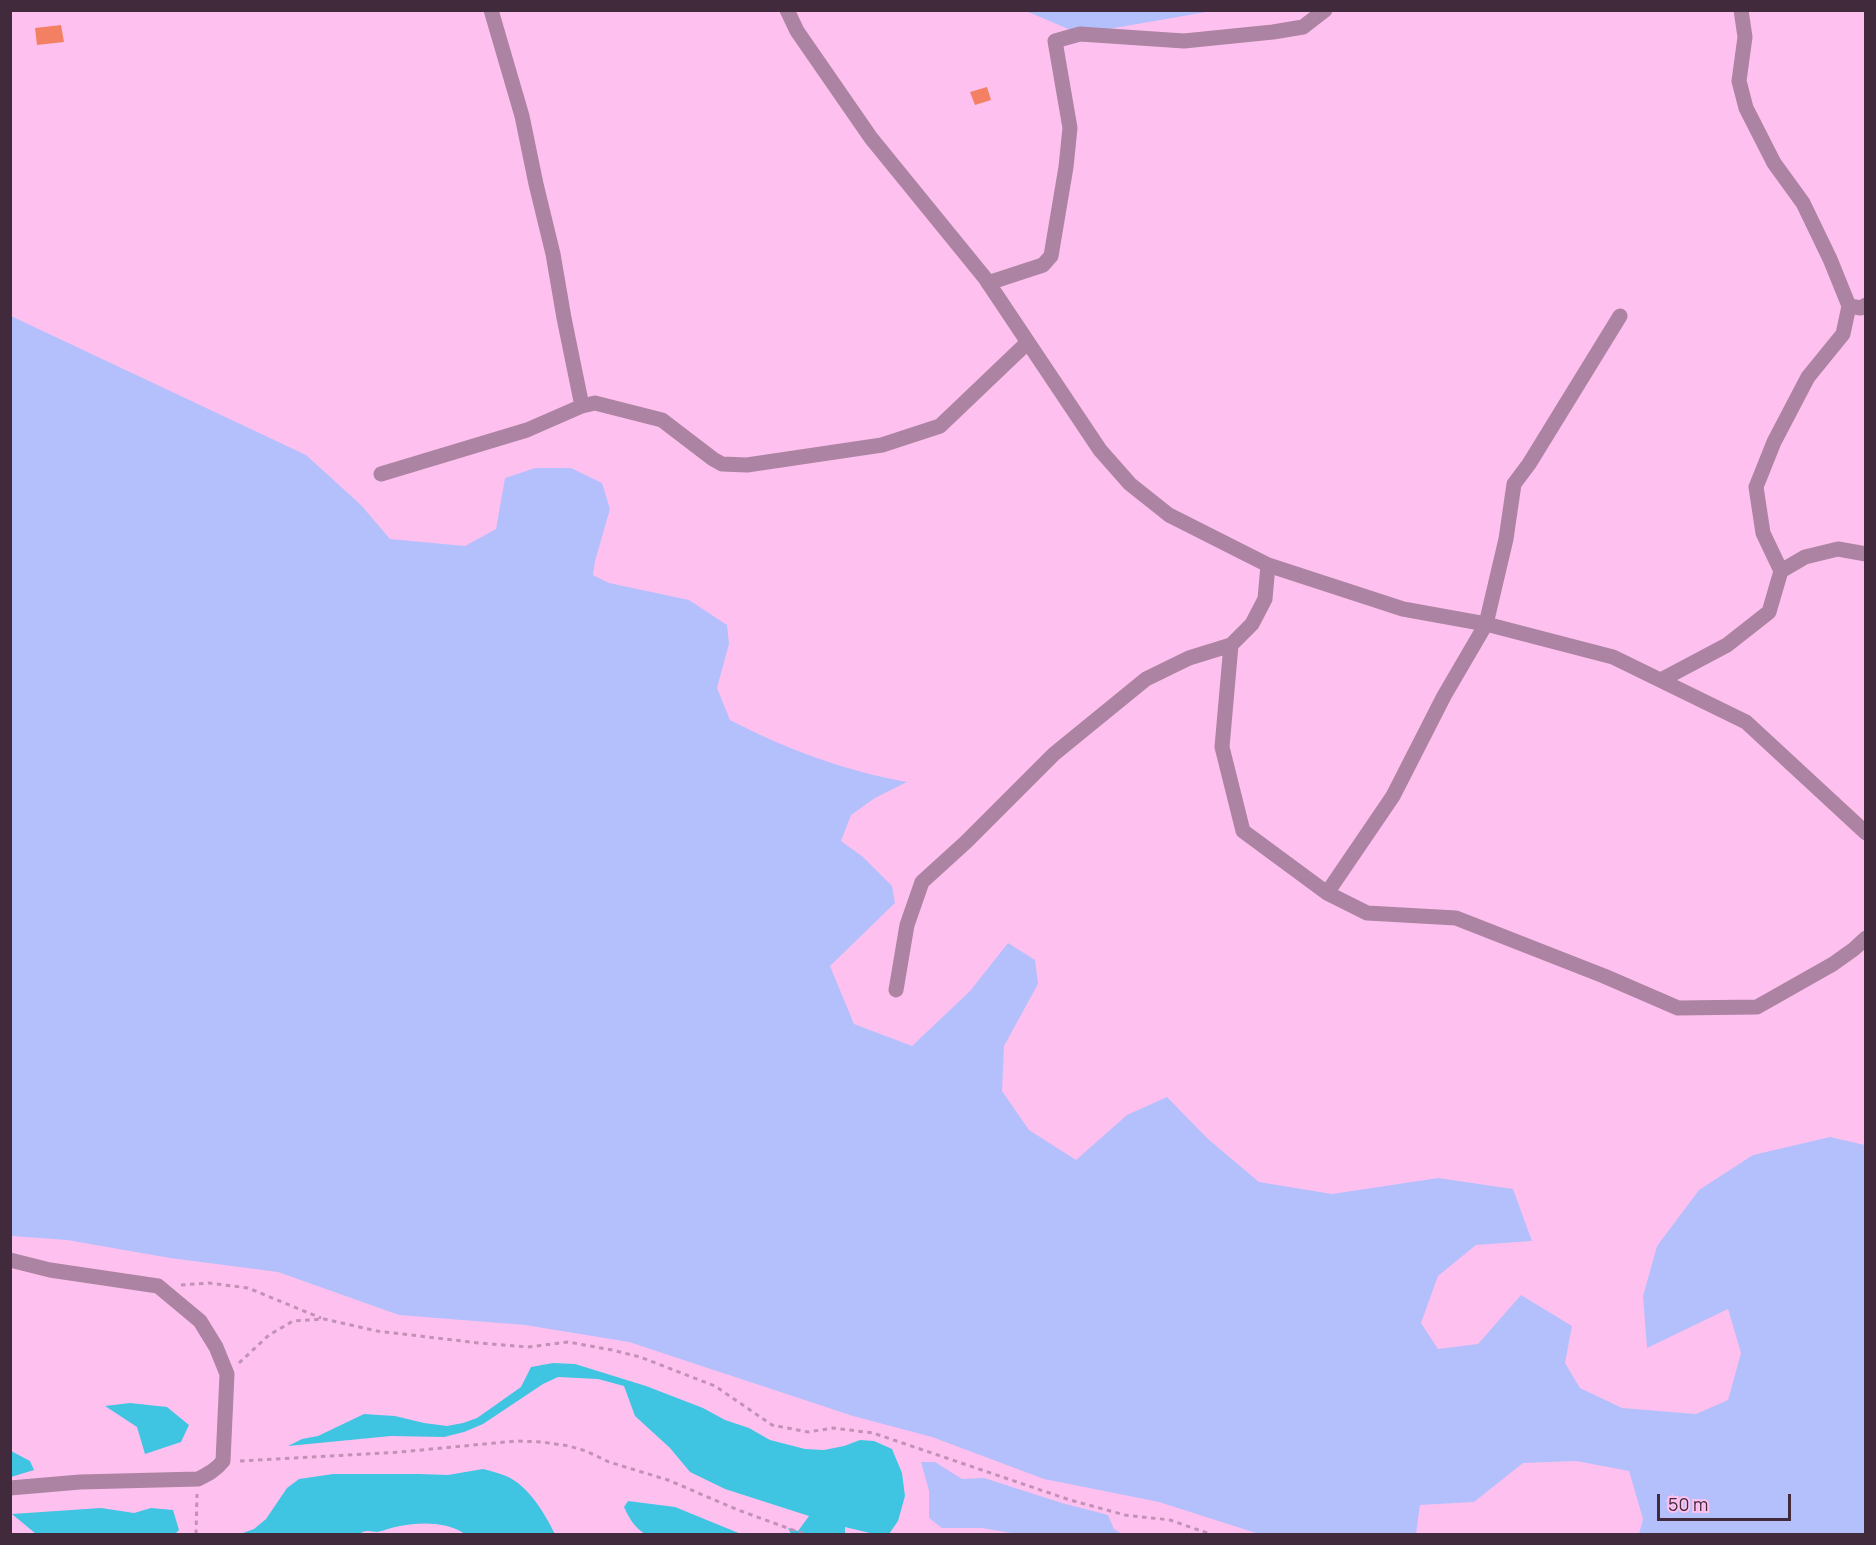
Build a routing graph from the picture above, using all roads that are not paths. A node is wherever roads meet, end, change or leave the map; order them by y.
1 (491, 10) edge
2 (787, 10) edge
3 (1325, 10) edge
4 (1741, 10) edge
5 (988, 283) junction
6 (1866, 304) edge
7 (1850, 306) junction
8 (1620, 316) dead end
9 (1028, 342) junction
10 (582, 406) junction
11 (381, 474) dead end
12 (1866, 554) edge
13 (1268, 565) junction
14 (1781, 571) junction
15 (1486, 624) junction
16 (1231, 645) junction
17 (1661, 680) junction
18 (1866, 833) edge
19 (1327, 893) junction
20 (1866, 938) edge
21 (896, 990) dead end
22 (10, 1260) edge
23 (10, 1488) edge

1 - 10 lane
2 - 5 lane
3 - 5 lane
4 - 7 lane
5 - 9 lane
6 - 7 lane
7 - 14 lane
8 - 15 lane
9 - 10 lane
9 - 13 lane
10 - 11 lane
12 - 14 lane
13 - 15 lane
13 - 16 lane
14 - 17 lane
15 - 17 lane
15 - 19 lane
16 - 19 lane
16 - 21 lane
17 - 18 lane
19 - 20 lane
22 - 23 lane

